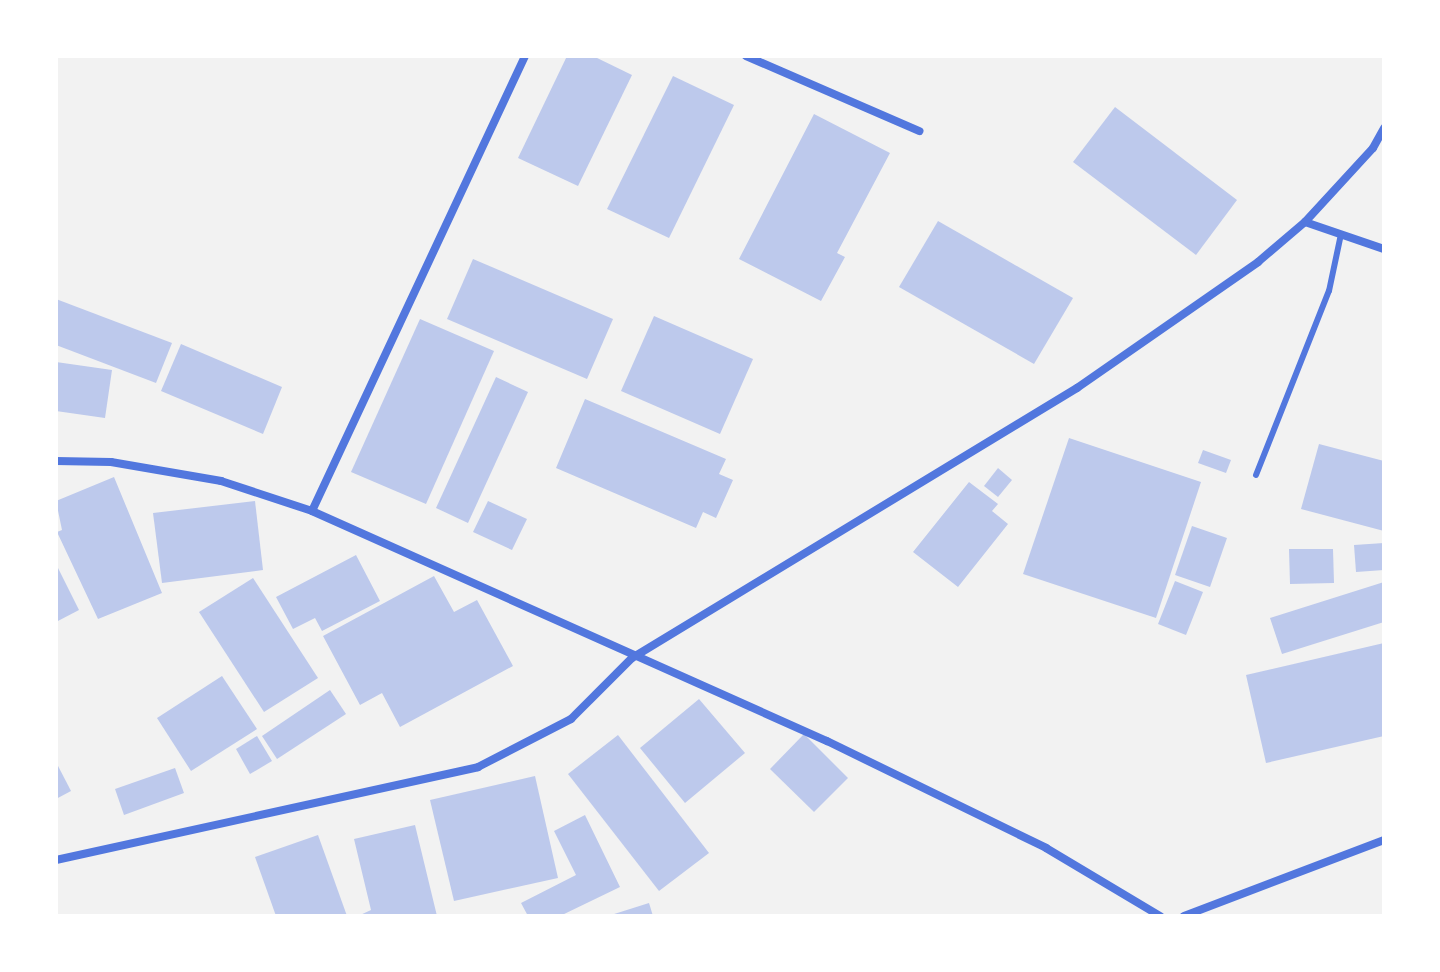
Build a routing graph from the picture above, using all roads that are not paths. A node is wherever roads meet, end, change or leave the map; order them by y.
1 (525, 56) edge
2 (746, 56) edge
3 (1384, 128) edge
4 (919, 131) dead end
5 (1305, 222) junction
6 (1341, 234) junction
7 (1384, 249) edge
8 (56, 461) edge
9 (1256, 475) dead end
10 (312, 511) junction
11 (632, 658) junction
12 (1384, 840) edge
13 (56, 860) edge
14 (1160, 916) edge
15 (1184, 916) edge

1 - 10 street
2 - 4 street
3 - 5 street
5 - 6 street
5 - 11 street
6 - 7 street
6 - 9 lane
8 - 10 street
10 - 11 street
11 - 13 street
11 - 14 street
12 - 15 street

